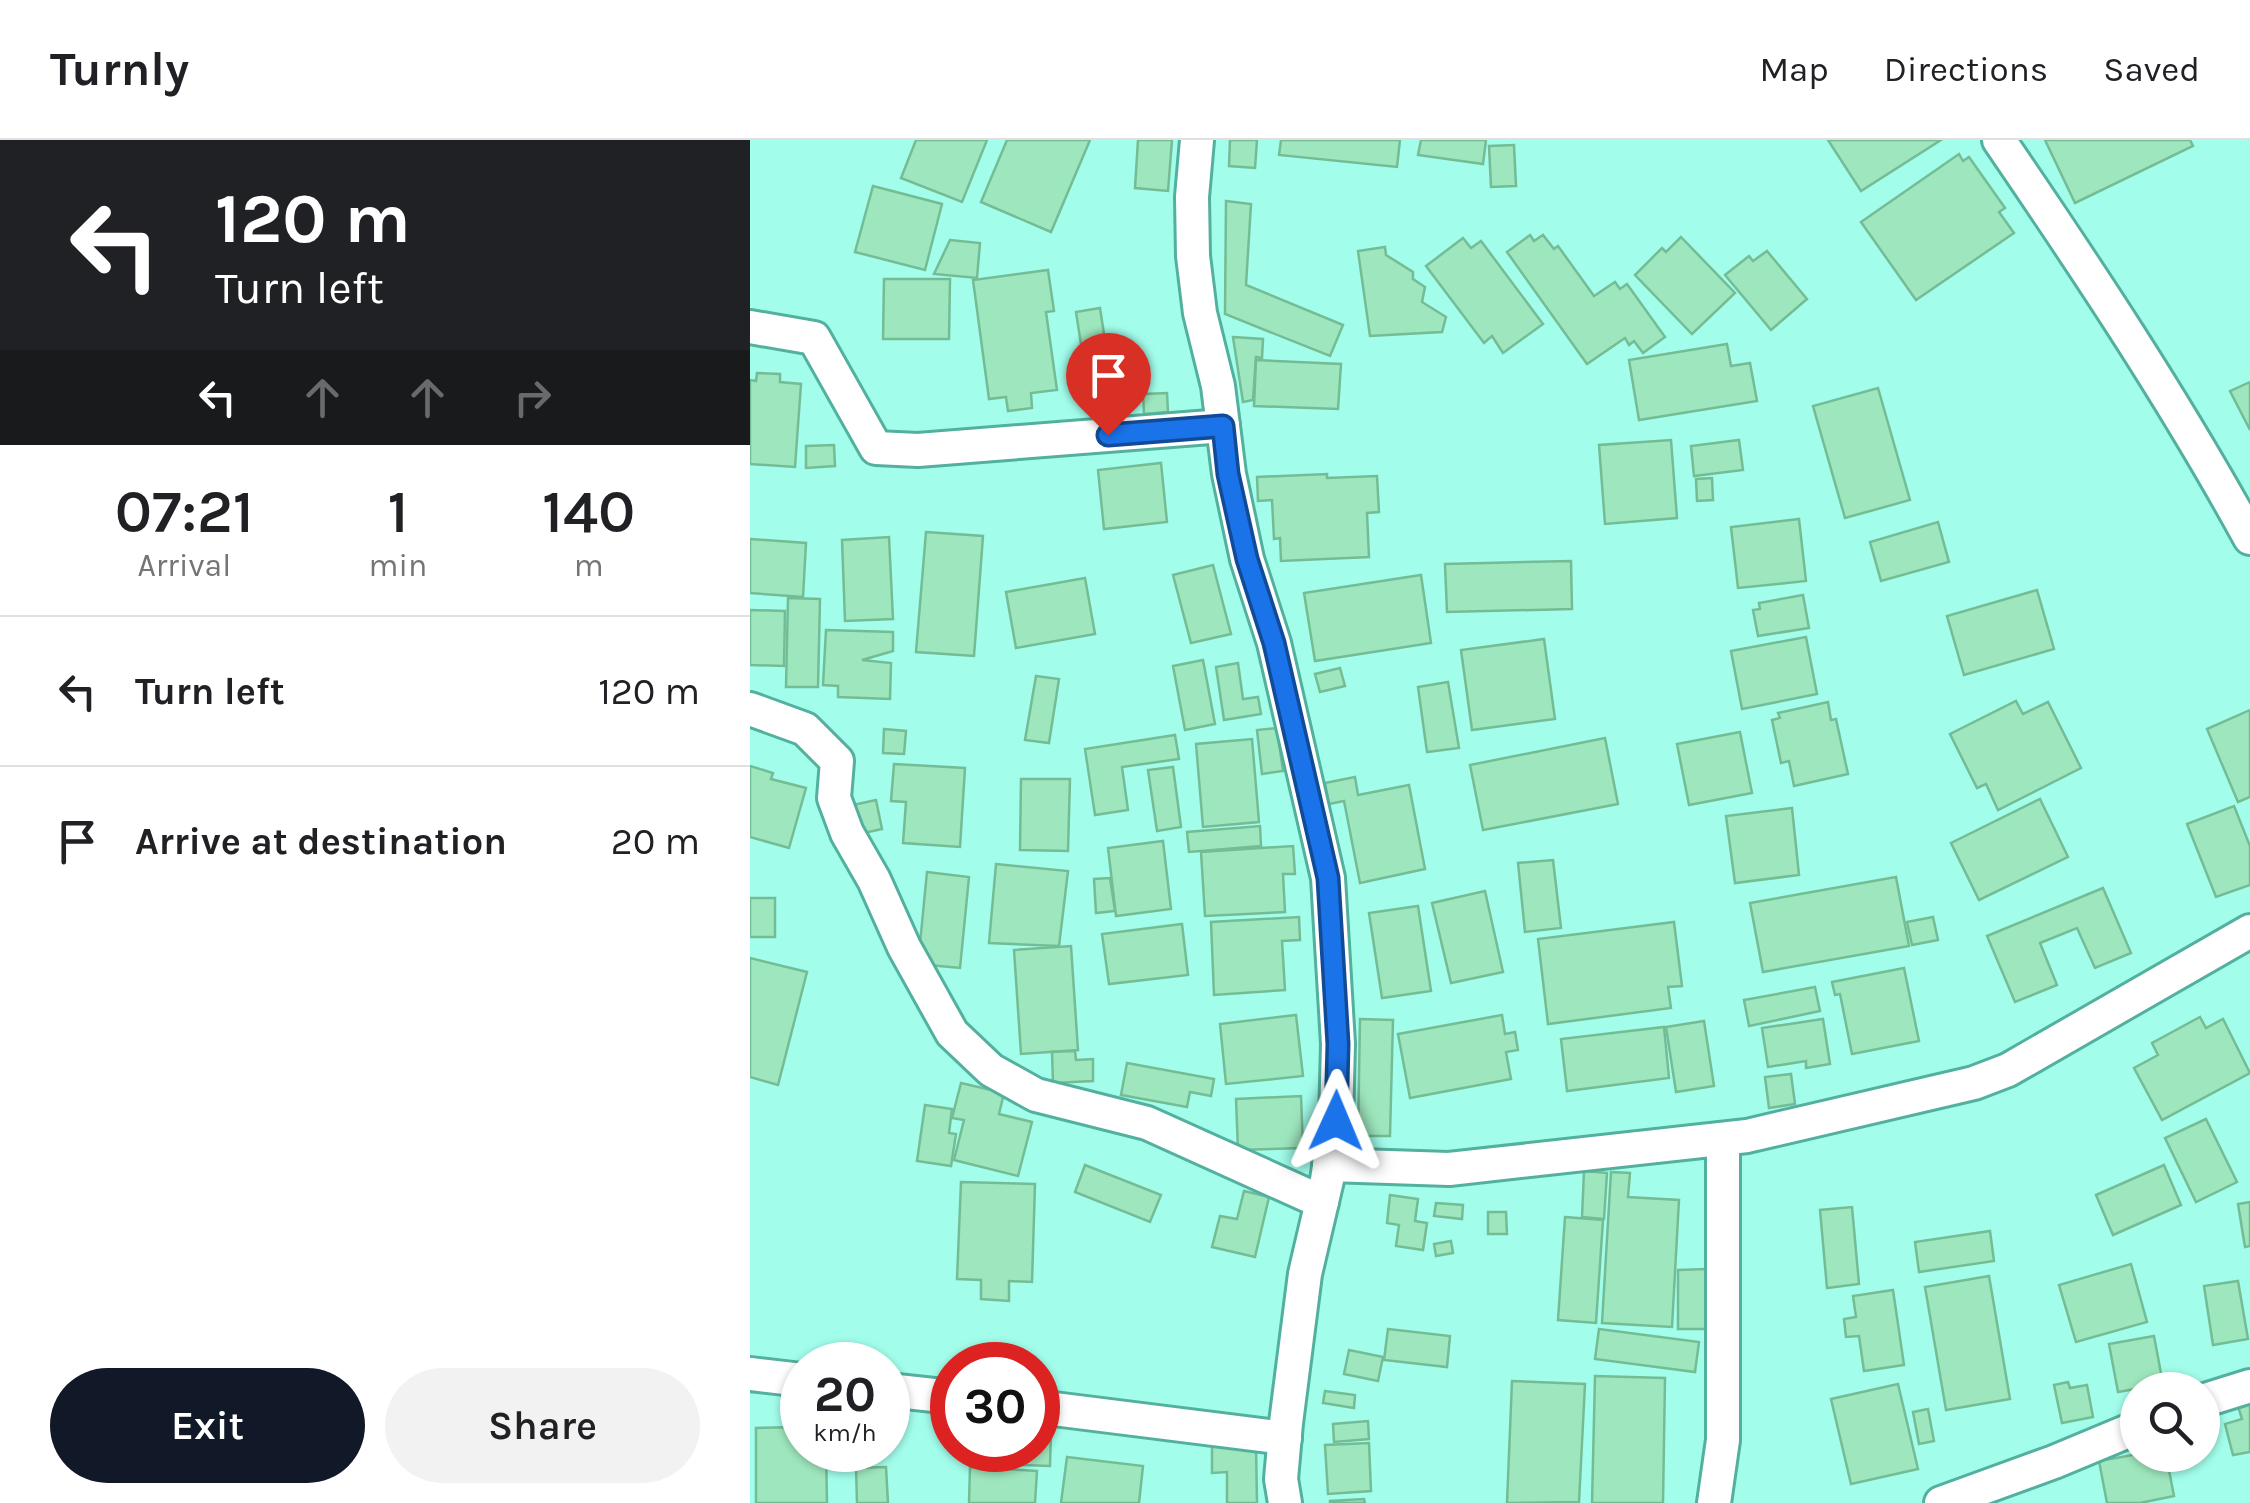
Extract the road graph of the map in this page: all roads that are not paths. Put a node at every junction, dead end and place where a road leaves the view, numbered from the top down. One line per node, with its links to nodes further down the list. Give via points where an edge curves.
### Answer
1 (1197, 140): 4 (street, via 1193,256)
2 (1999, 140): 5 (street)
3 (750, 327): 4 (street, via 814,338 876,448)
4 (1223, 426): 9 (street, via 1247,559 1274,643 1328,878 1338,1044)
5 (2250, 538)
6 (750, 709): 10 (street, via 805,729 837,761 834,798 840,815 904,947 952,1033 991,1070 1036,1095 1147,1124)
7 (2250, 931): 8 (street, via 2008,1070)
8 (1722, 1138): 9 (street, via 1449,1169); 19 (street, via 1723,1440)
9 (1329, 1166): 10 (street)
10 (1322, 1202): 17 (street, via 1305,1274)
11 (750, 1374): 12 (street)
12 (780, 1377)
13 (2250, 1386): 14 (street)
14 (2220, 1395)
15 (1060, 1410): 17 (street)
16 (2120, 1434): 20 (street)
17 (1285, 1438): 18 (street)
18 (1285, 1503)
19 (1714, 1503)
20 (1941, 1503)

